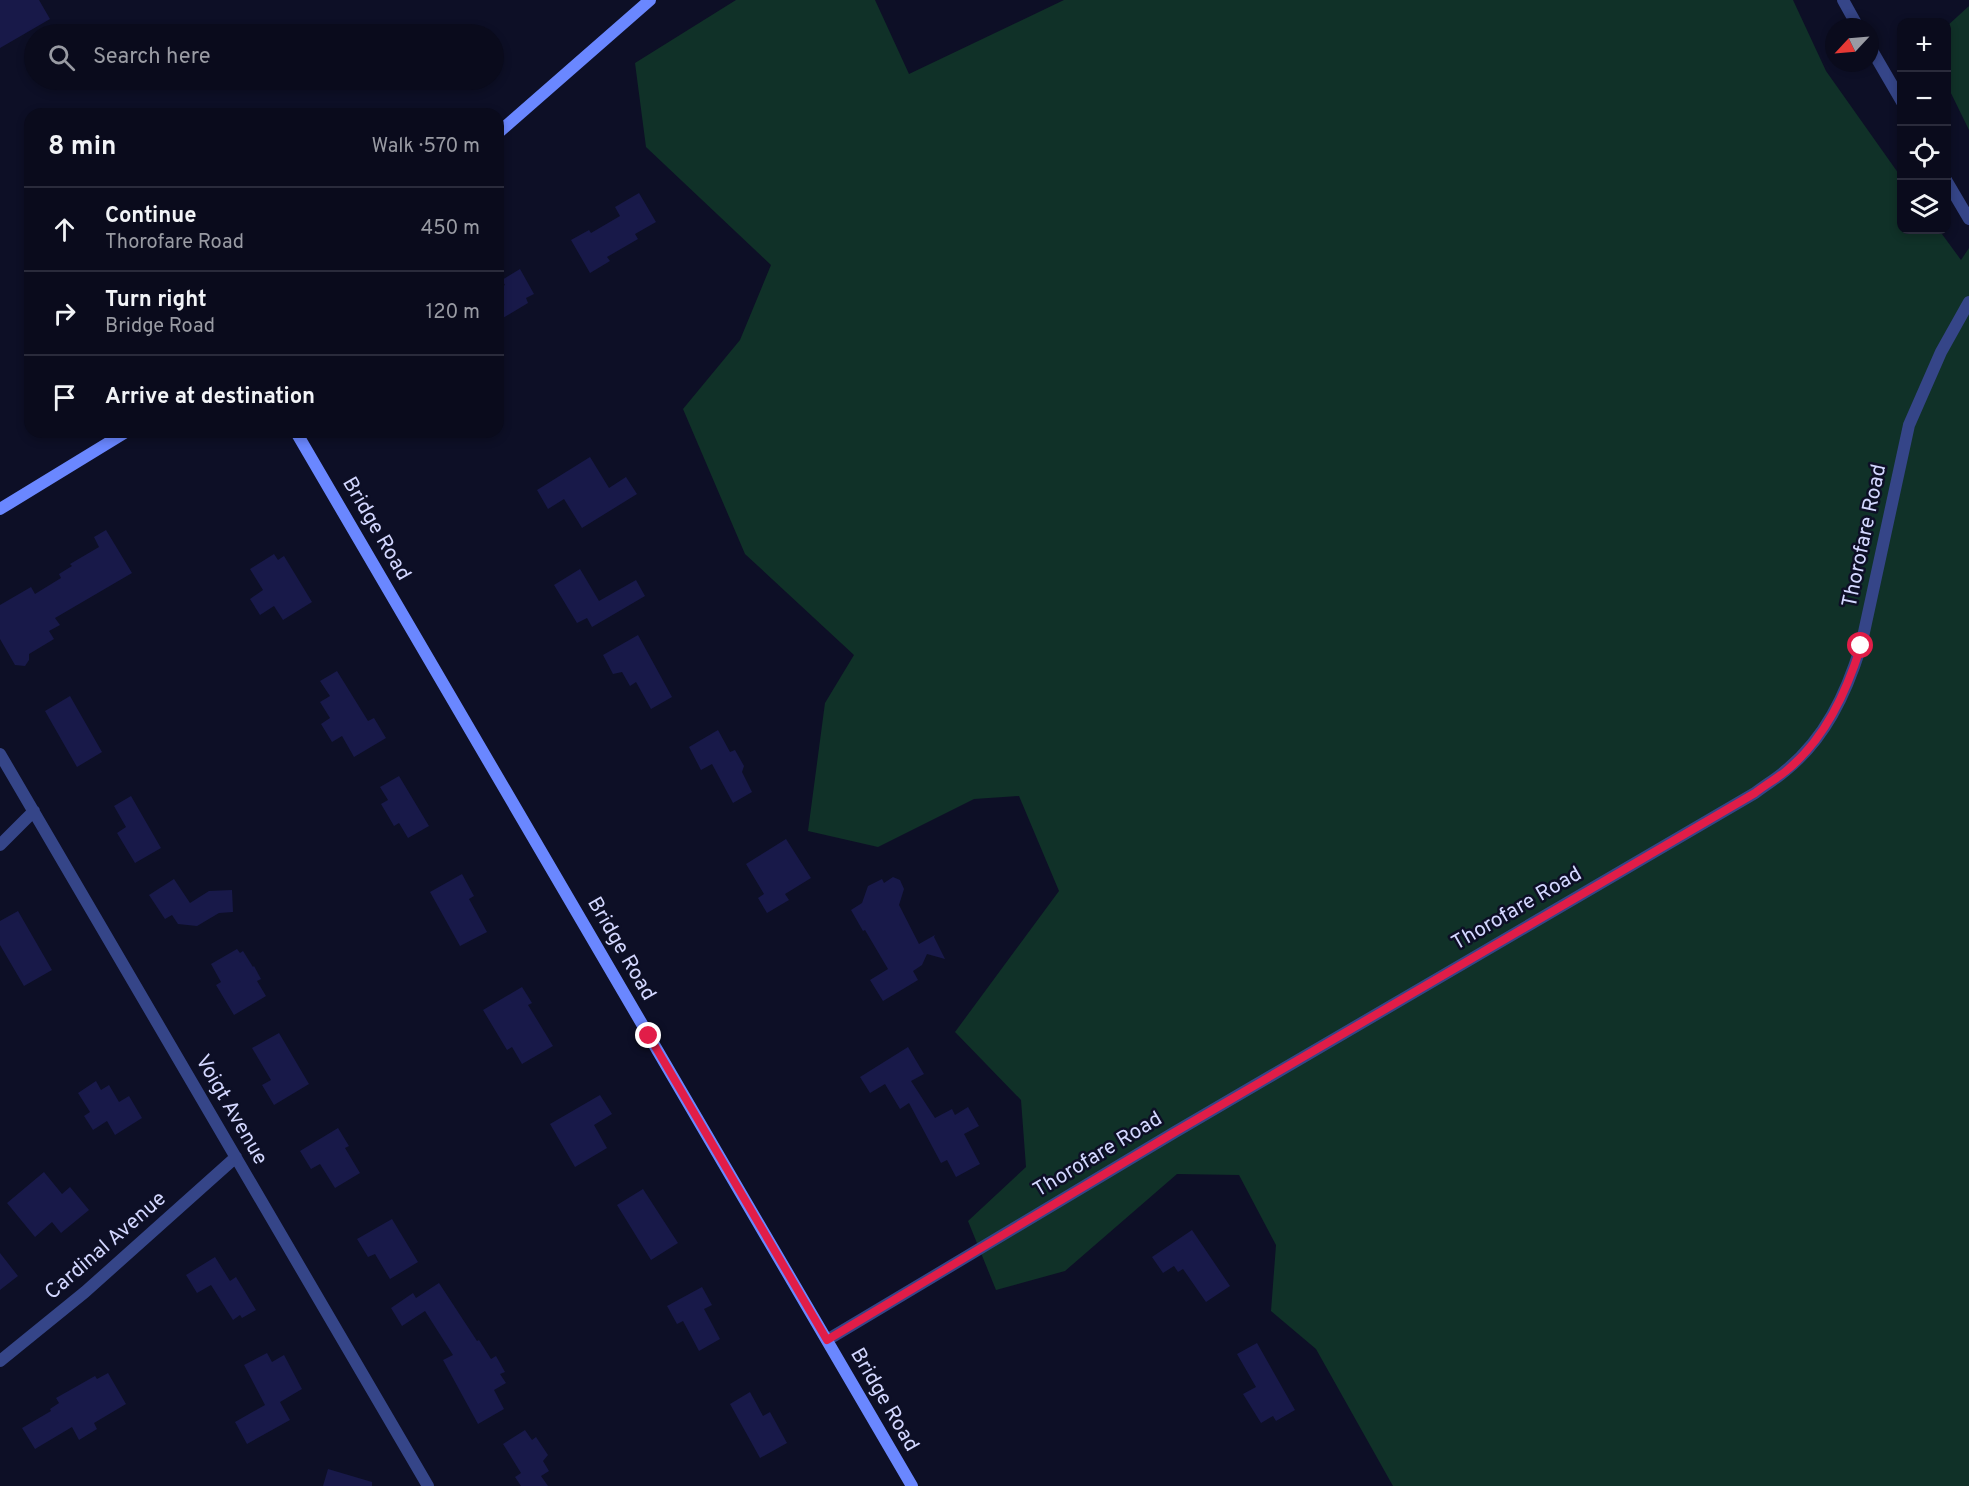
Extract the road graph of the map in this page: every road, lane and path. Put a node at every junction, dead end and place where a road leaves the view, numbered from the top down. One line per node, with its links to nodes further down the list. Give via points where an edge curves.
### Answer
1 (650, 0): 6 (main road)
2 (1843, 0): 3 (street)
3 (1853, 18)
4 (1879, 62): 5 (street)
5 (1897, 93)
6 (504, 128)
7 (1951, 187): 8 (street)
8 (1969, 219)
9 (1969, 302): 17 (street, Thorofare Road, via 1941,352 1909,425 1850,681 1822,731 1787,770 1755,793)
10 (116, 438): 12 (main road)
11 (300, 438): 17 (main road, Bridge Road)
12 (0, 509)
13 (0, 754): 14 (street, Voigt Avenue)
14 (34, 811): 15 (street); 16 (street, Voigt Avenue)
15 (0, 845)
16 (236, 1158): 18 (street, Cardinal Avenue, via 85,1292); 19 (street, Voigt Avenue)
17 (827, 1340): 20 (main road, Bridge Road)
18 (0, 1361)
19 (428, 1486)
20 (912, 1486)

